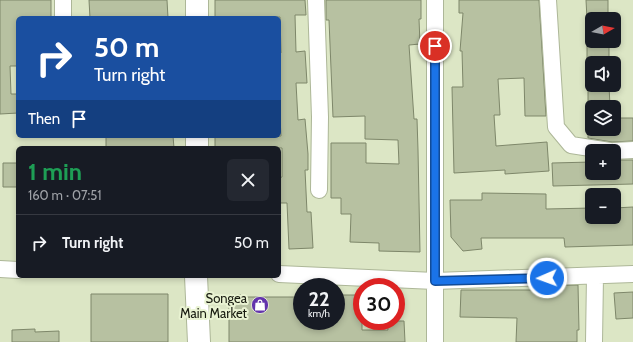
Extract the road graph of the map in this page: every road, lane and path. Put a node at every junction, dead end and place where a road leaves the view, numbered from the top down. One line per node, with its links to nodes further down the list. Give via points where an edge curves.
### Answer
1 (63, 0): 6 (street)
2 (197, 0): 7 (highway)
3 (316, 0): 11 (street, via 320,118)
4 (434, 0): 18 (street)
5 (548, 0): 8 (street, via 556,127 571,145)
6 (63, 16)
7 (197, 16)
8 (585, 147)
9 (633, 150): 10 (street)
10 (621, 151)
11 (319, 190)
12 (0, 268): 13 (street)
13 (16, 270)
14 (281, 274): 18 (street)
15 (633, 274): 16 (street)
16 (595, 276): 18 (street); 21 (street)
17 (196, 278): 19 (highway)
18 (435, 281): 20 (street)
19 (199, 342)
20 (435, 342)
21 (594, 342)

